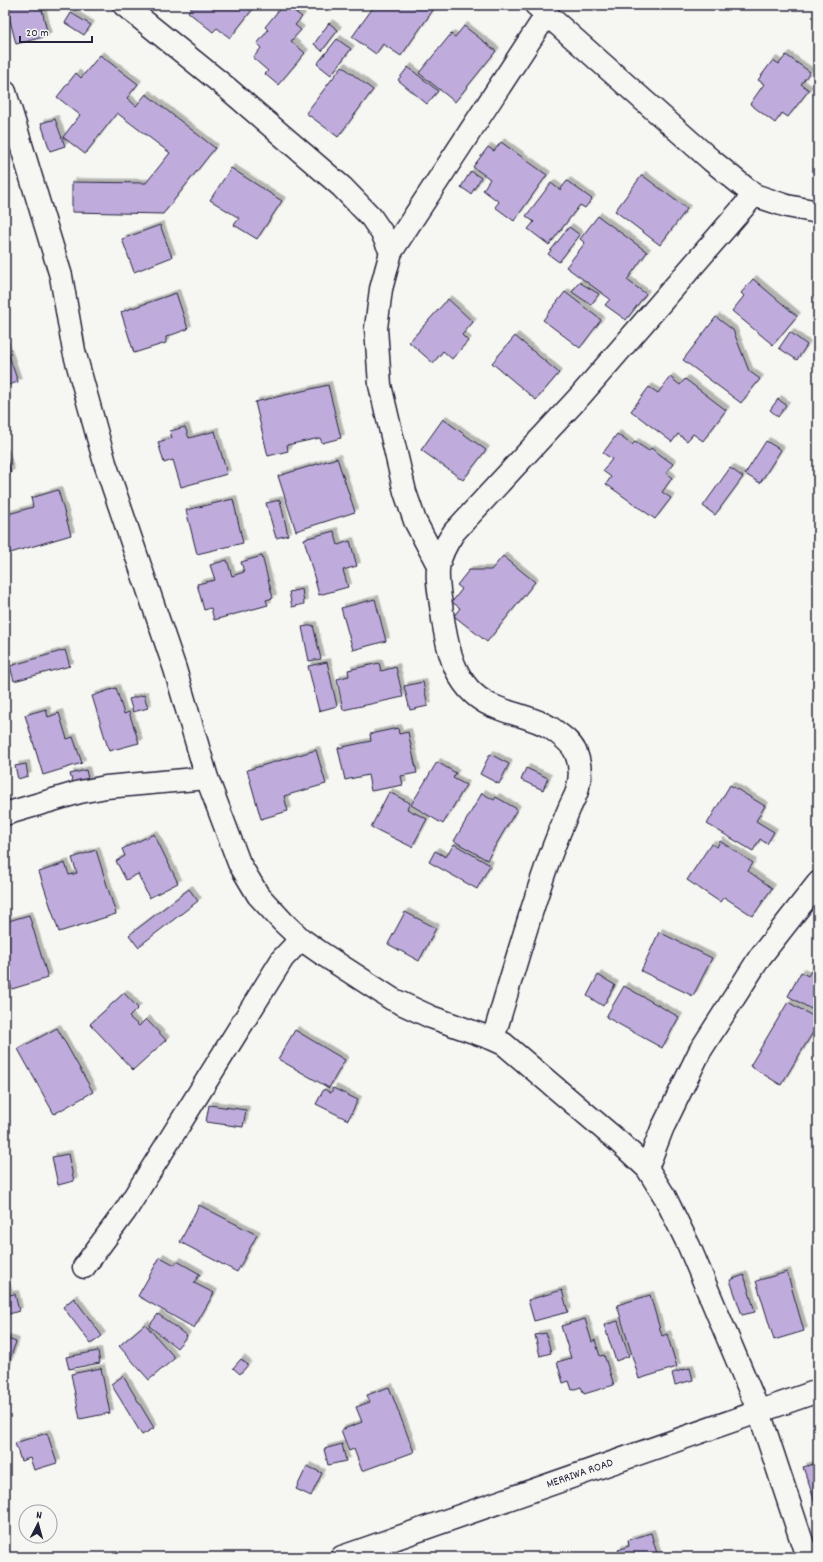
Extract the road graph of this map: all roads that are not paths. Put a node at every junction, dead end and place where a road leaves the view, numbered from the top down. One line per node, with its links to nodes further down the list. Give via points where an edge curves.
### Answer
1 (124, 5): 6 (street, via 227,88 342,187 371,217)
2 (541, 10): 4 (street); 6 (street)
3 (5, 92): 8 (street, via 61,276 74,351 105,463 175,669)
4 (754, 195): 5 (street, via 787,206); 7 (street, via 581,395 454,532 444,548)
5 (818, 212)
6 (391, 252): 7 (street, via 381,289 376,328 380,385 405,492 415,521)
7 (438, 565): 12 (street, via 446,639 452,664 465,684 479,699 496,708 546,725 564,737 575,751 580,768 578,788 552,849 535,899)
8 (207, 778): 9 (street, via 106,787); 11 (street, via 239,862 258,895)
9 (5, 814)
10 (818, 883): 13 (street, via 760,957 700,1051 662,1129)
11 (301, 939): 12 (street, via 392,999 437,1020); 14 (street, via 283,958 126,1210)
12 (493, 1039): 13 (street, via 513,1051)
13 (647, 1168): 16 (street, via 665,1197 689,1246)
14 (84, 1267)
15 (818, 1391): 16 (street, MERRIWA ROAD)
16 (759, 1412): 17 (street, MERRIWA ROAD); 18 (street)
17 (342, 1557)
18 (806, 1557)

